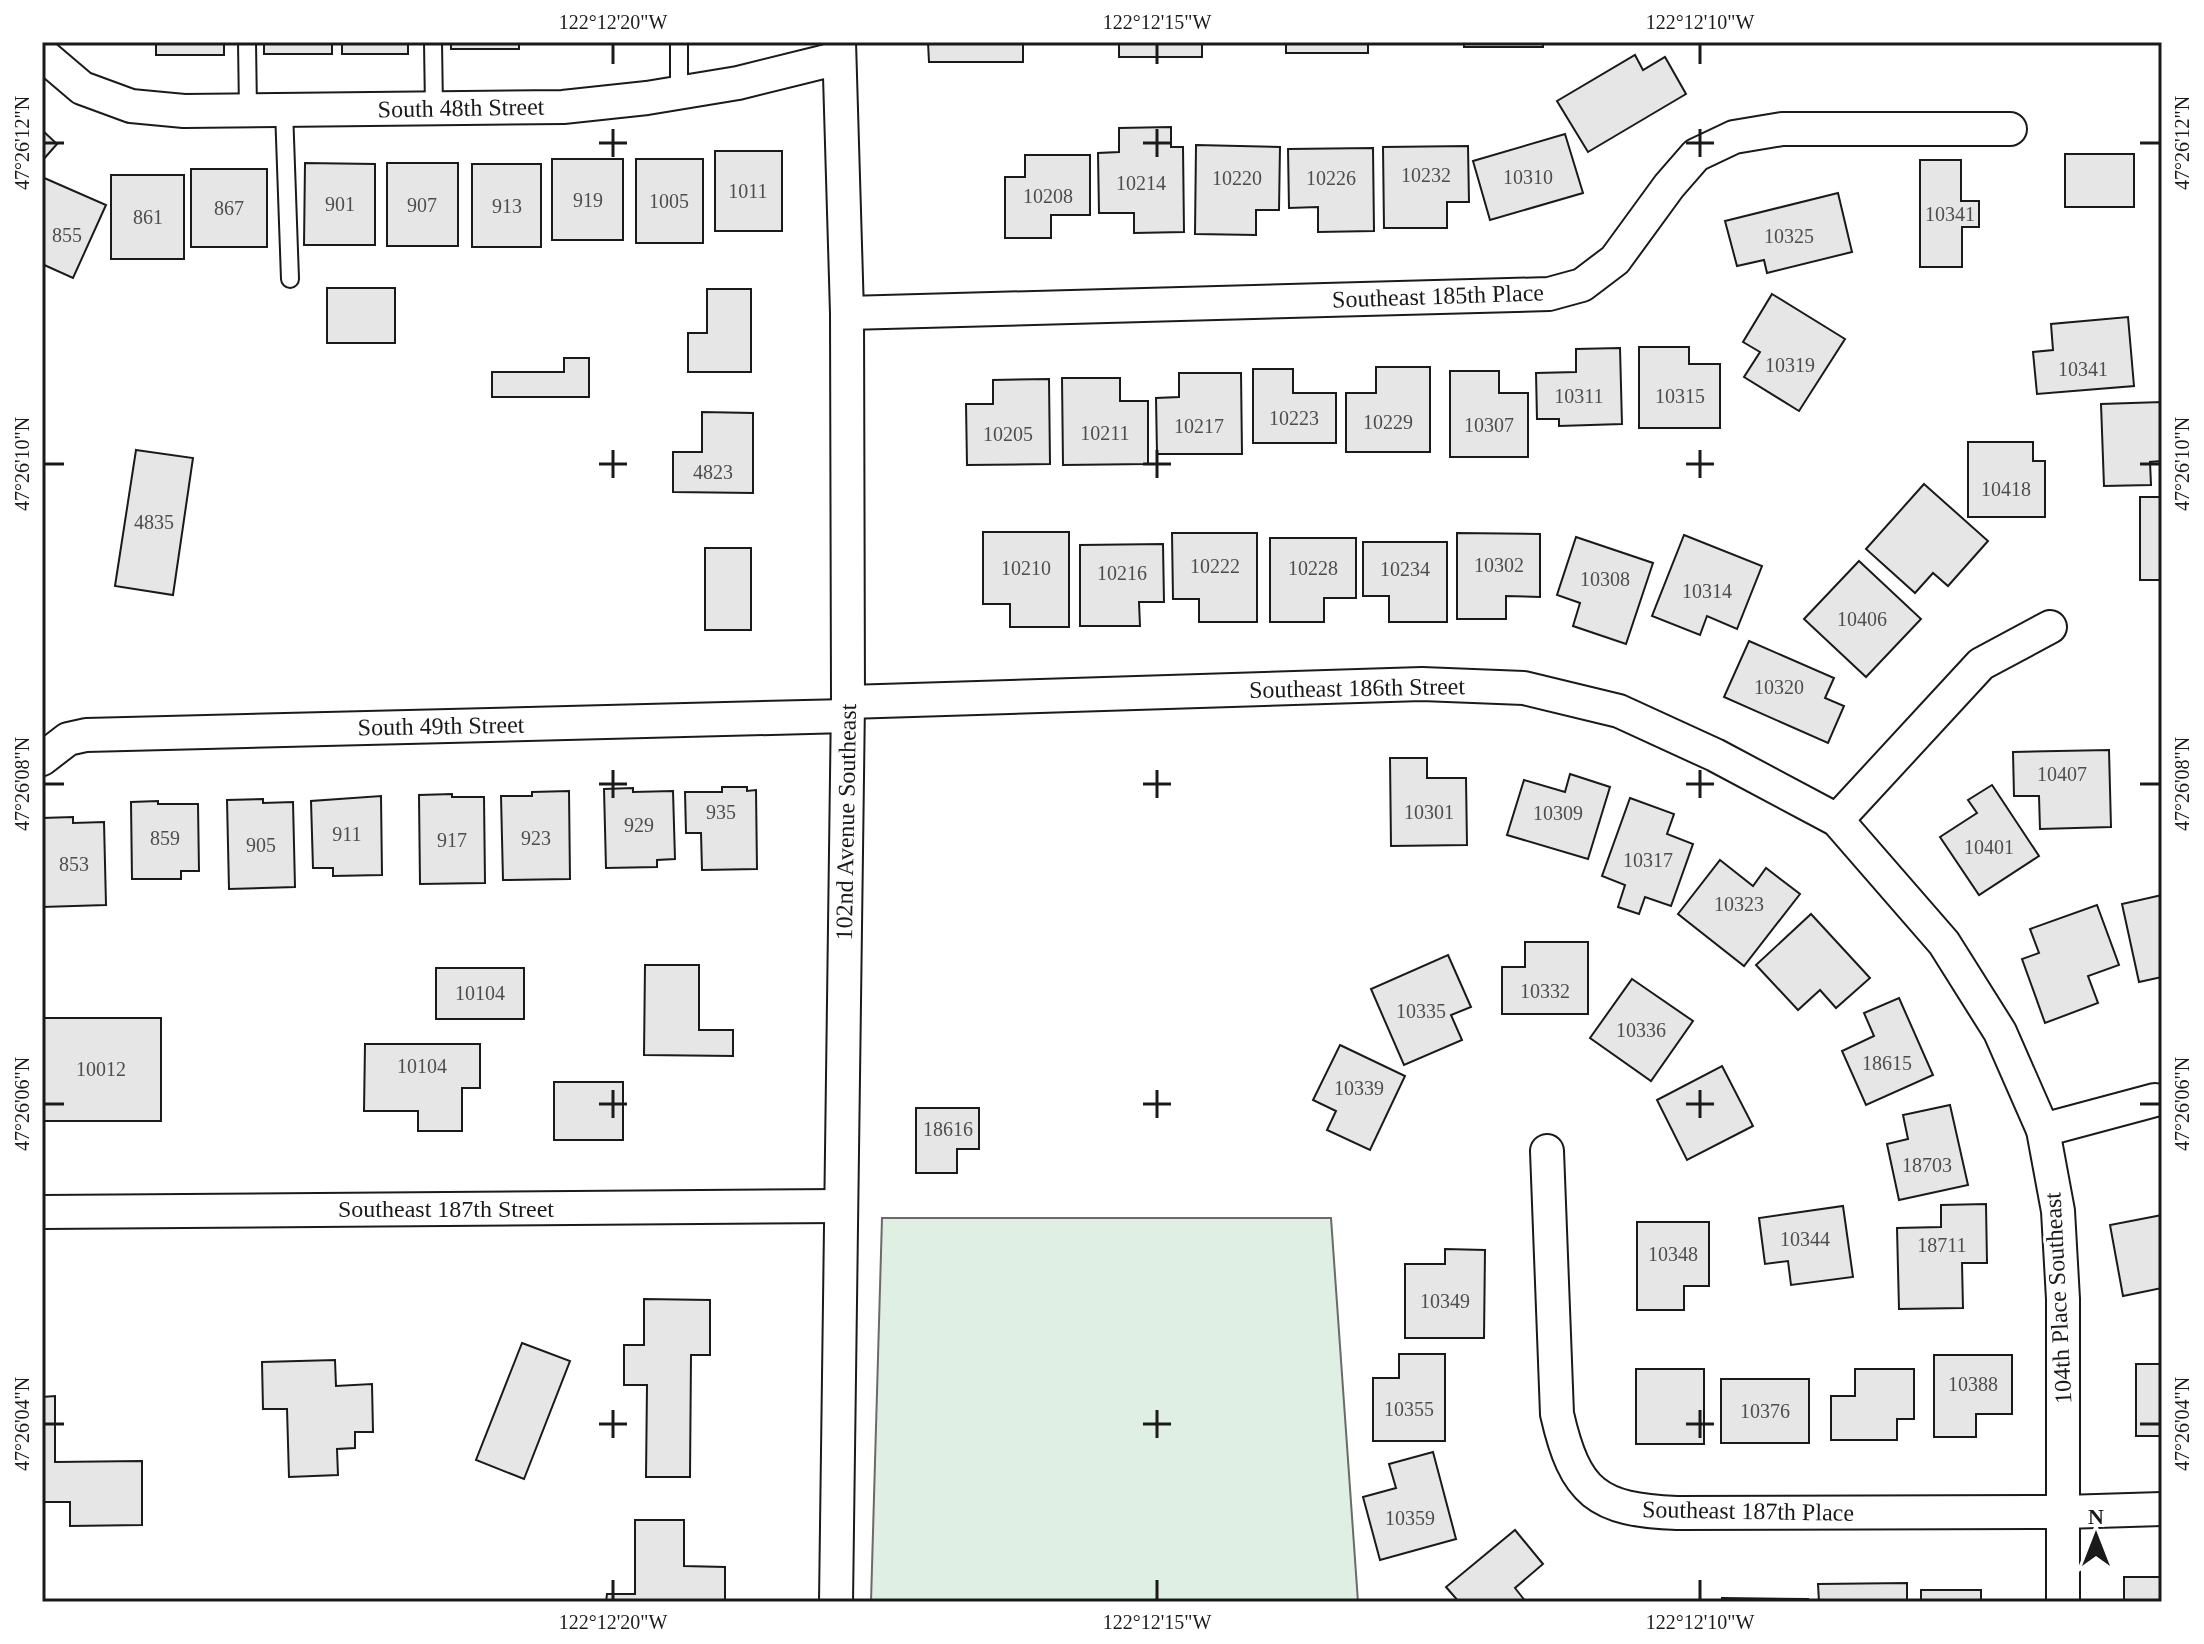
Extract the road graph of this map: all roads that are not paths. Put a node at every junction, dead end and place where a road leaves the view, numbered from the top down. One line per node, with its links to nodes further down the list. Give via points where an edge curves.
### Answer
1 (247, 42): 8 (lane)
2 (433, 42): 7 (lane)
3 (679, 42): 6 (lane)
4 (839, 50): 6 (street, South 48th Street, via 738,83); 12 (street, 102nd Avenue Southeast)
5 (42, 54): 8 (street, South 48th Street, via 82,88 131,106)
6 (679, 92): 7 (street, South 48th Street, via 563,107)
7 (434, 108): 9 (street, South 48th Street)
8 (248, 110): 9 (street, South 48th Street)
9 (284, 110): 11 (lane)
10 (2010, 129): 12 (street, Southeast 185th Place, via 1782,129 1734,137 1696,155 1615,260 1582,285 1549,294)
11 (290, 279)
12 (847, 313): 14 (street, 102nd Avenue Southeast)
13 (2050, 627): 16 (street, via 1981,664)
14 (847, 709): 15 (street, South 49th Street, via 86,735 68,739); 16 (street, Southeast 186th Street, via 1422,684 1524,688 1619,711); 20 (street, 102nd Avenue Southeast)
15 (42, 759)
16 (1837, 820): 18 (street, 104th Place Southeast, via 1944,943 2000,1032)
17 (2155, 1100): 18 (street)
18 (2043, 1130): 23 (street, 104th Place Southeast, via 2058,1211 2063,1299)
19 (1547, 1151): 23 (street, Southeast 187th Place, via 1557,1414 1565,1451 1600,1499 1638,1512)
20 (841, 1206): 21 (street, Southeast 187th Street); 24 (street, 102nd Avenue Southeast)
21 (46, 1212)
22 (2162, 1509): 23 (street, Southeast 187th Place)
23 (2064, 1512): 25 (street, 104th Place Southeast)
24 (836, 1602)
25 (2063, 1602)

